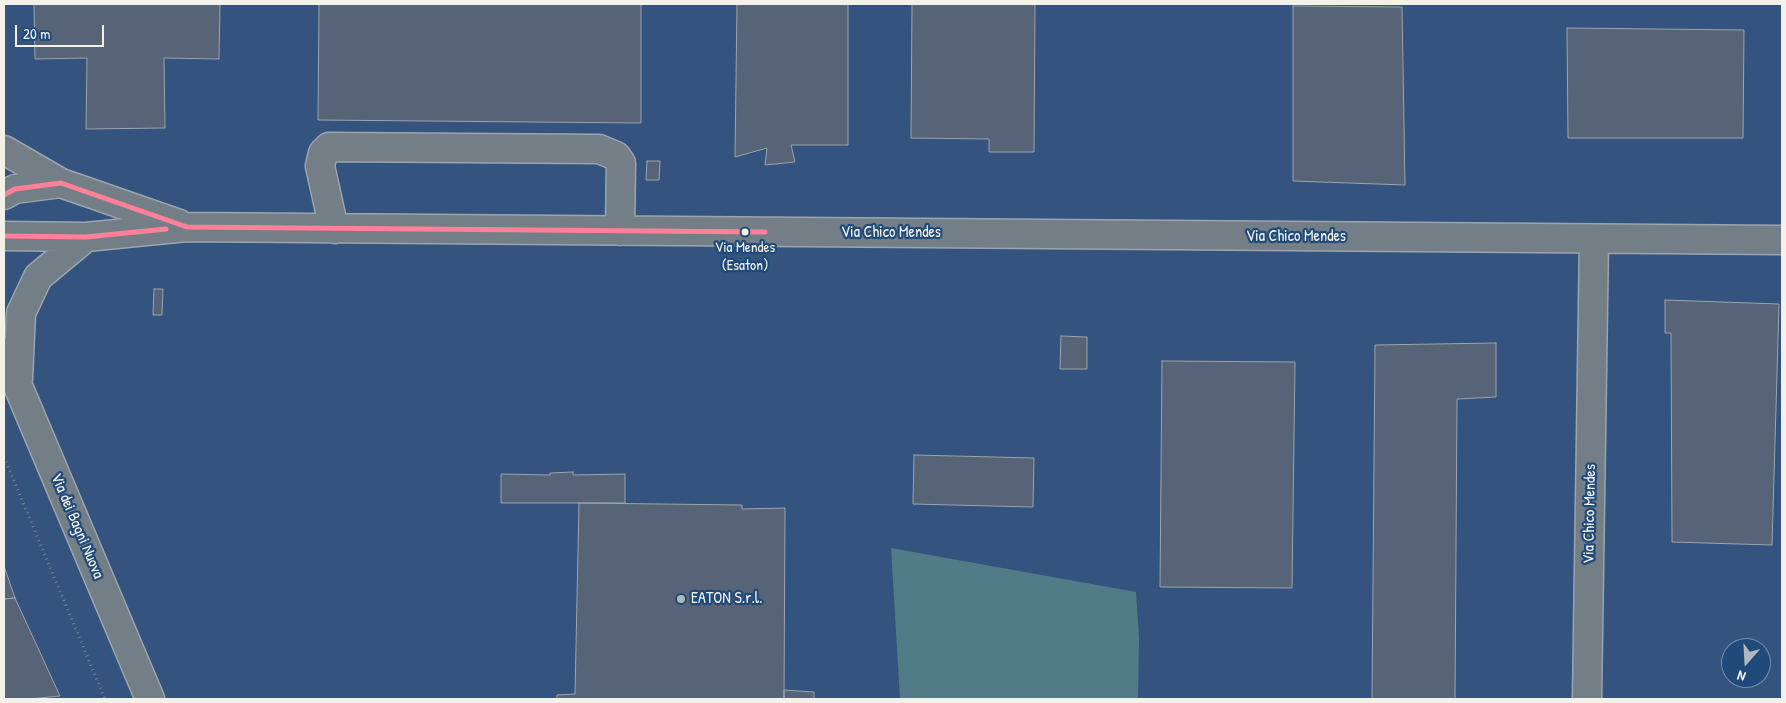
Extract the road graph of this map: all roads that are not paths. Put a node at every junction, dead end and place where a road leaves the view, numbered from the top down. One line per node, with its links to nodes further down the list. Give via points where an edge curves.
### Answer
1 (4, 150): 2 (street, Via Chico Mendes)
2 (61, 183): 3 (street, Via Chico Mendes, via 15,189); 4 (street, Via Chico Mendes)
3 (4, 195)
4 (187, 227): 5 (street, Via Chico Mendes); 8 (street, Via Chico Mendes)
5 (334, 229): 6 (street, Via Chico Mendes); 6 (street, via 320,166 323,153 329,147 599,149 616,156 620,163)
6 (620, 231): 9 (street, Via Chico Mendes)
7 (4, 236): 8 (street, Via Chico Mendes)
8 (86, 237): 12 (street, via 38,277 21,314)
9 (1594, 239): 10 (street, Via Chico Mendes); 14 (street, Via Chico Mendes)
10 (1782, 240)
11 (4, 353): 12 (street, Via dei Bagni Nuova)
12 (11, 380): 13 (street, Via dei Bagni Nuova)
13 (150, 699)
14 (1586, 699)

